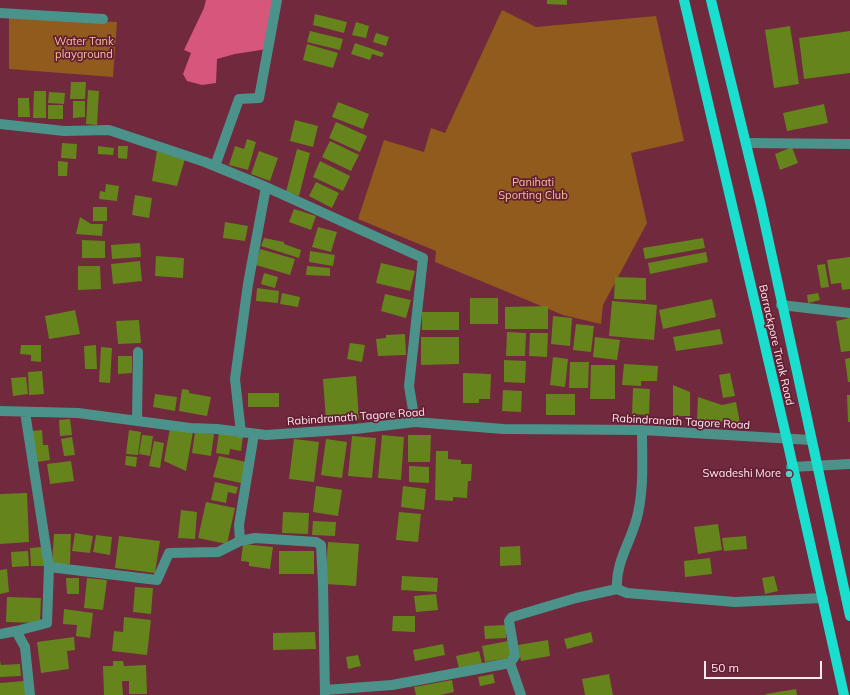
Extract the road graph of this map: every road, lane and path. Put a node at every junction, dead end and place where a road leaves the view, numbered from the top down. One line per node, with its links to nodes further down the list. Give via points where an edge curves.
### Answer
1 (277, 0): 9 (street, via 259,98 239,99)
2 (684, 0): 21 (main road, Barrackpore Trunk Road)
3 (711, 0): 7 (main road, Barrackpore Trunk Road)
4 (0, 13): 5 (street)
5 (103, 19)
6 (0, 124): 9 (street, via 64,131 109,130)
7 (746, 143): 8 (street); 11 (main road, Barrackpore Trunk Road)
8 (850, 144)
9 (215, 166): 10 (street)
10 (266, 187): 17 (street, via 423,258 409,386); 19 (street, via 248,284 235,379)
11 (781, 305): 12 (street); 22 (main road, Barrackpore Trunk Road)
12 (850, 313)
13 (138, 352): 16 (street)
14 (0, 411): 15 (street, Rabindranath Tagore Road)
15 (25, 412): 16 (street, Rabindranath Tagore Road, via 78,413); 27 (street)
16 (137, 421): 19 (street, Rabindranath Tagore Road)
17 (415, 422): 18 (street, Rabindranath Tagore Road, via 503,429); 20 (street, Rabindranath Tagore Road, via 355,429)
18 (642, 430): 21 (street, Rabindranath Tagore Road); 28 (street, via 642,488 638,514 621,560)
19 (241, 433): 20 (street, Rabindranath Tagore Road)
20 (254, 434): 26 (street, via 239,525)
21 (787, 440): 22 (street, Rabindranath Tagore Road); 25 (main road, Barrackpore Trunk Road)
22 (811, 440): 24 (main road, Barrackpore Trunk Road)
23 (850, 464): 24 (street)
24 (816, 465): 25 (street); 30 (main road, Barrackpore Trunk Road)
25 (791, 467): 29 (main road, Barrackpore Trunk Road)
26 (240, 541): 27 (street, via 218,552 169,553 157,580); 34 (street, via 255,538 316,542 321,545)
27 (49, 567): 31 (street, via 47,623)
28 (617, 589): 29 (street, via 627,593 714,602); 33 (street, via 512,617 509,621 515,656)
29 (823, 598): 37 (main road, Barrackpore Trunk Road)
30 (850, 616)
31 (16, 631): 32 (street); 35 (street, via 25,647)
32 (0, 634)
33 (510, 662): 34 (street, via 392,684); 36 (street)
34 (325, 692)
35 (30, 695)
36 (521, 695)
37 (844, 695)

